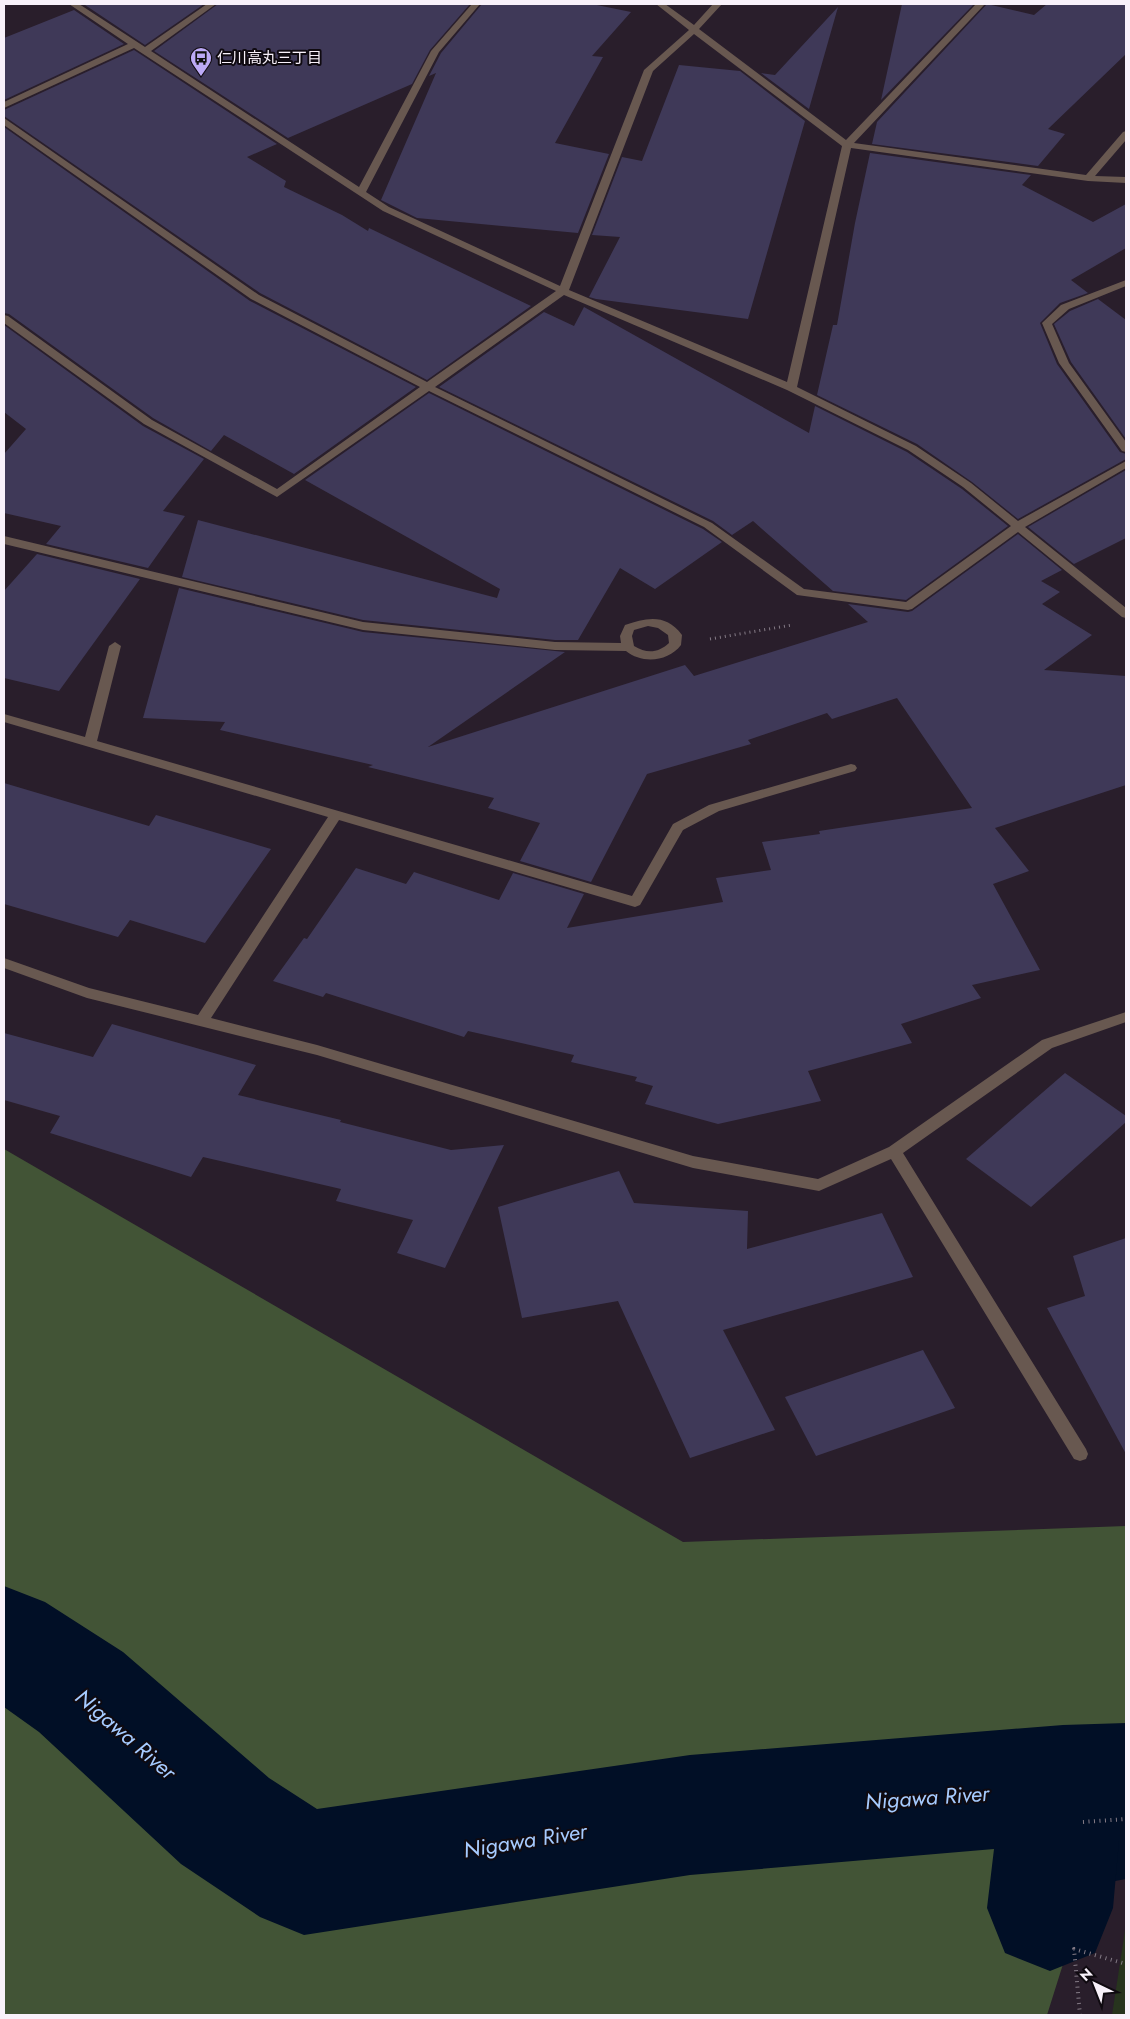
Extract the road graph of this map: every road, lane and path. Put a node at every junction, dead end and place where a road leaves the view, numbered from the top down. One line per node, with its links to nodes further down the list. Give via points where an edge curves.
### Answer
1 (73, 4): 8 (street)
2 (212, 4): 9 (street)
3 (476, 4): 16 (street, via 436,52)
4 (660, 4): 7 (street)
5 (718, 4): 7 (street)
6 (981, 4): 13 (street)
7 (694, 30): 13 (street); 18 (street, via 649,70)
8 (136, 44): 9 (street); 10 (street)
9 (146, 50): 16 (street)
10 (4, 105)
11 (4, 120): 20 (street, via 255,297)
12 (1126, 134): 14 (street)
13 (848, 145): 14 (street); 21 (street)
14 (1088, 178): 15 (street)
15 (1126, 180)
16 (361, 192): 18 (street, via 386,209)
17 (1126, 283): 22 (street, via 1065,306 1047,323 1064,363)
18 (563, 291): 20 (street); 21 (street)
19 (4, 318): 20 (street, via 148,422 277,494)
20 (428, 387): 26 (street, via 708,525)
21 (791, 388): 24 (street, via 912,448 967,485)
22 (1126, 449)
23 (1126, 464): 24 (street)
24 (1018, 526): 26 (street, via 908,606); 27 (street)
25 (4, 540): 30 (street, via 363,626 555,646)
26 (801, 592): 28 (path, via 795,624)
27 (1126, 614)
28 (675, 645): 30 (street, via 666,653 651,656 636,653); 30 (street, via 676,635 668,627 646,622 629,628 625,636)
29 (115, 646): 32 (street)
30 (628, 647)
31 (4, 718): 32 (street)
32 (90, 743): 34 (street)
33 (851, 768): 34 (street, via 714,808 678,827 635,902)
34 (337, 814): 37 (street)
35 (4, 963): 37 (street, via 88,993)
36 (1126, 1017): 38 (street, via 1047,1044)
37 (202, 1021): 38 (street, via 317,1050 693,1162 819,1185)
38 (894, 1151): 39 (street)
39 (1080, 1454)
40 (1126, 1819): 41 (path)
41 (1083, 1822)
42 (1126, 1964): 43 (path, via 1074,1949)
43 (1080, 2015)

